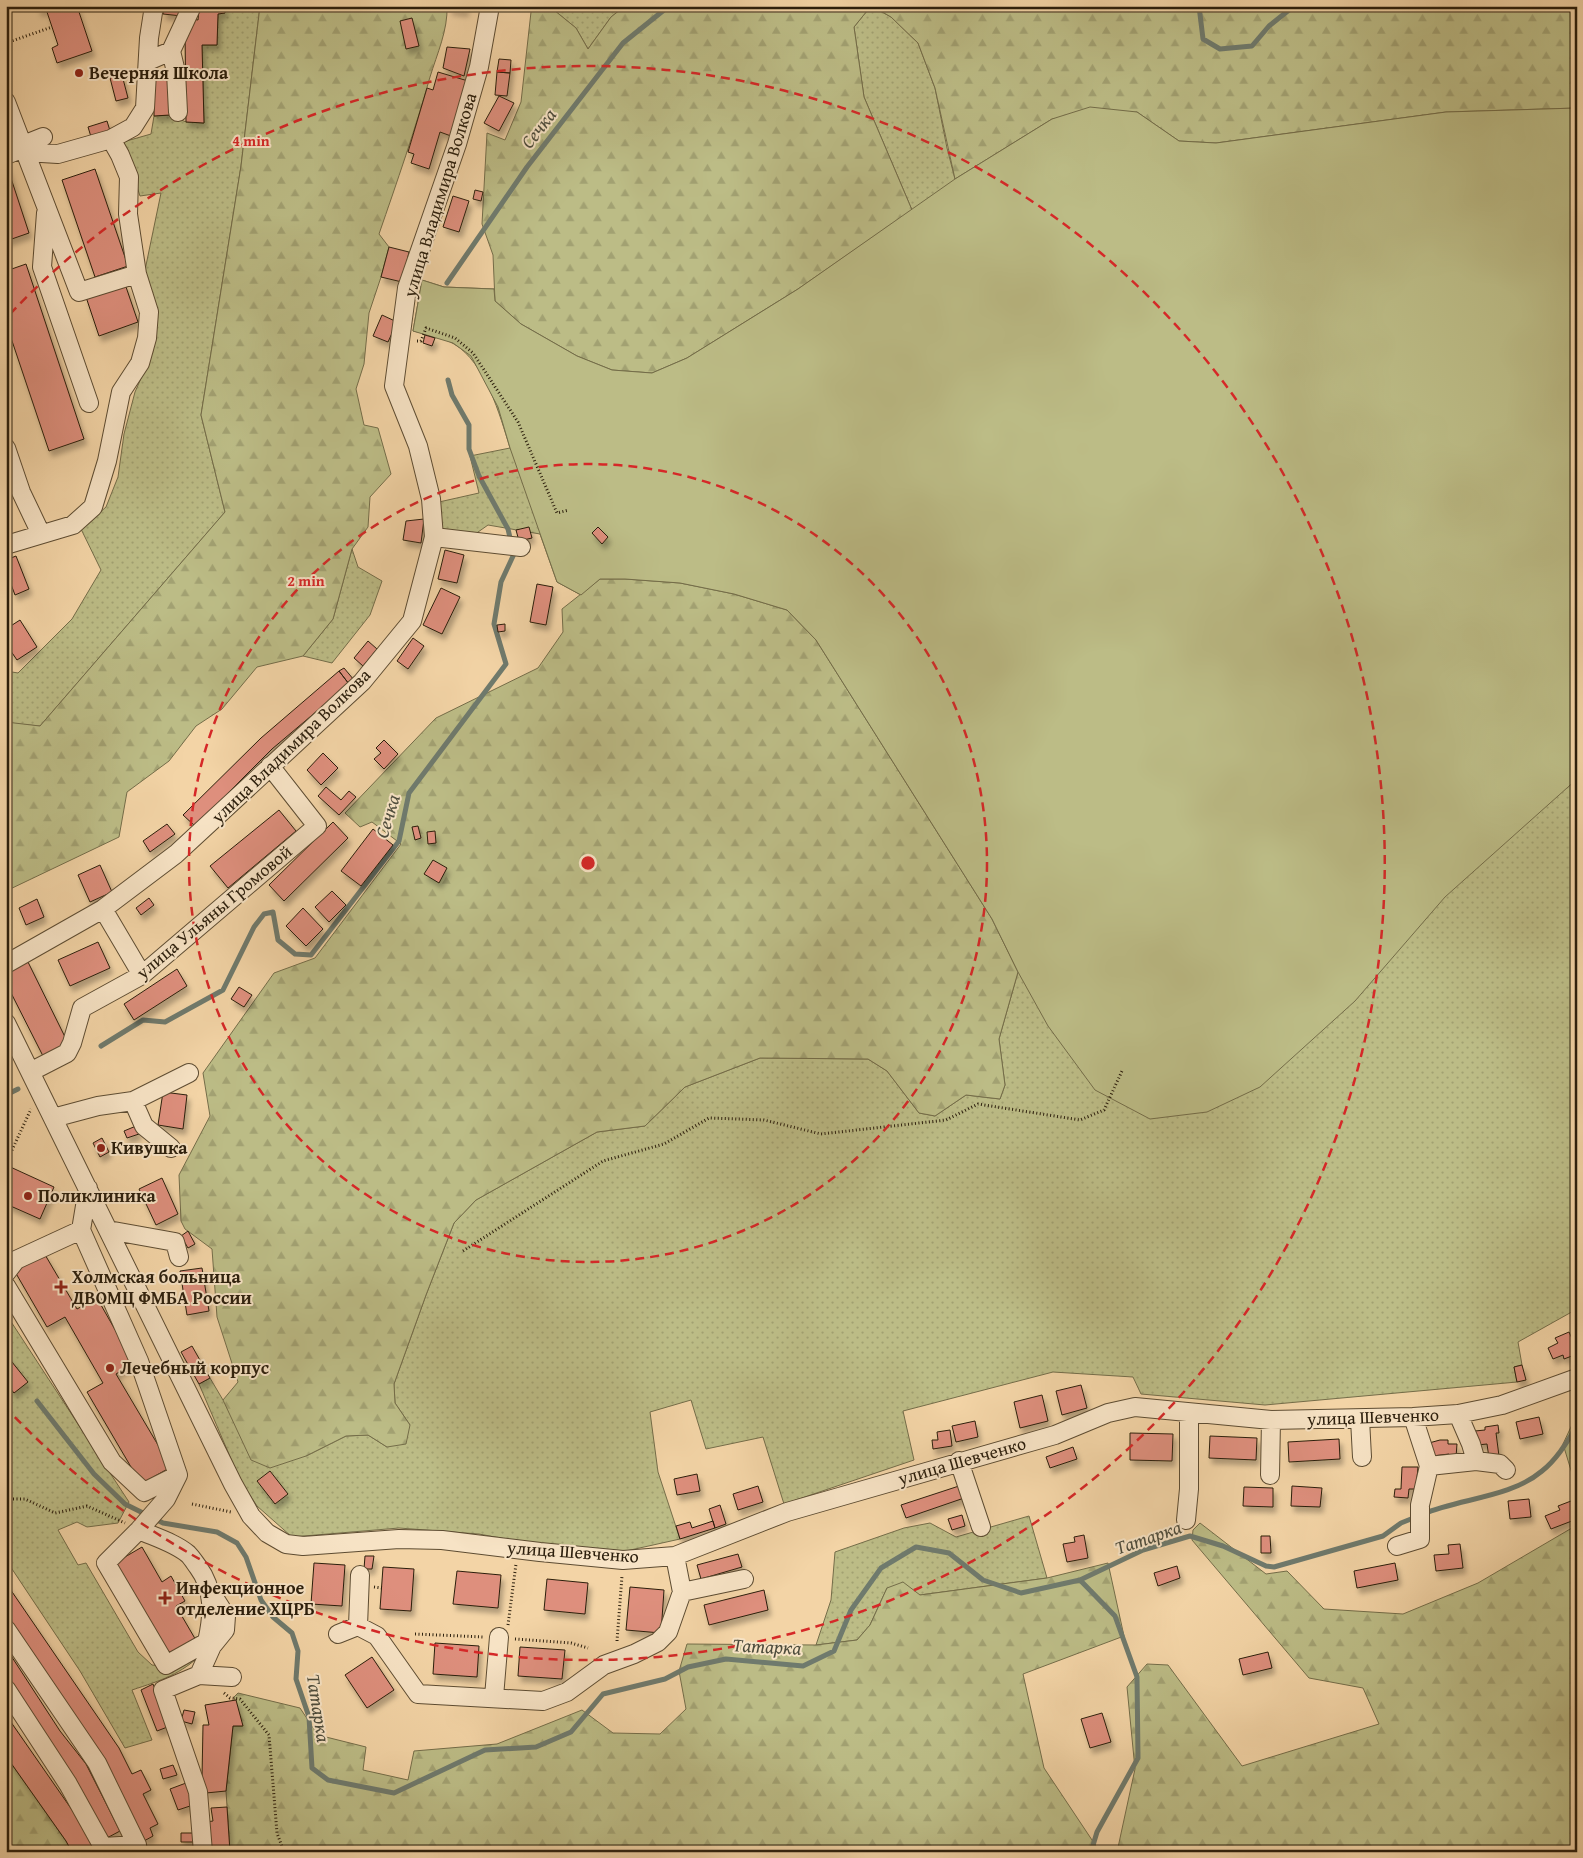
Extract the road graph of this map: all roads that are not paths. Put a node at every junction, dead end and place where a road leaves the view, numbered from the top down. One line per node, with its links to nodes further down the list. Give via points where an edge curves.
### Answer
1 (154, 6): 5 (street)
2 (192, 6): 4 (street)
3 (490, 6): 17 (street, улица Владимира Волкова, via 479,67 457,144 407,288 394,386 418,446 431,498)
4 (171, 51): 5 (street); 7 (street, via 176,72)
5 (148, 61): 9 (street, via 145,108 133,126)
6 (6, 102): 10 (street)
7 (178, 112)
8 (43, 137): 10 (street)
9 (111, 139): 10 (street, via 58,154); 13 (street, via 129,177 128,214)
10 (24, 148): 11 (street); 12 (street)
11 (6, 156)
12 (47, 208): 13 (street, via 79,292); 14 (street, via 42,267)
13 (137, 274): 16 (street, via 149,312 147,338 140,363 121,392 107,461 93,507 73,525)
14 (89, 404)
15 (6, 448): 16 (street, via 21,492)
16 (41, 534): 18 (street)
17 (434, 537): 19 (street); 20 (street, улица Владимира Волкова, via 412,621 362,682)
18 (6, 545)
19 (512, 546)
20 (270, 766): 21 (street, улица Владимира Волкова, via 176,854); 23 (street, улица Ульяны Громовой, via 317,826)
21 (103, 909): 22 (street, улица Владимира Волкова); 23 (street)
22 (6, 964)
23 (142, 975): 25 (street, улица Ульяны Громовой, via 82,1008 67,1053)
24 (6, 1022): 25 (street, улица Шевченко)
25 (30, 1072): 28 (street, улица Шевченко)
26 (189, 1072): 27 (street)
27 (133, 1101): 28 (street); 29 (street, via 144,1126)
28 (53, 1118): 30 (street, улица Шевченко)
29 (171, 1148)
30 (88, 1188): 31 (street); 32 (street, улица Шевченко)
31 (81, 1230): 34 (street); 47 (street, via 139,1360)
32 (108, 1230): 33 (street, via 175,1242); 53 (street, улица Шевченко, via 251,1516 267,1533 286,1544 442,1540 623,1560)
33 (179, 1257)
34 (9, 1260)
35 (6, 1286): 47 (street, via 112,1462 144,1492)
36 (1577, 1378): 38 (street, улица Шевченко, via 1502,1405)
37 (1188, 1413): 41 (street, улица Шевченко); 43 (street, улица Шевченко, via 1135,1407 1108,1413 1055,1435); 49 (street)
38 (1458, 1414): 39 (street, улица Шевченко); 44 (street)
39 (1413, 1417): 40 (street, улица Шевченко); 45 (street)
40 (1360, 1419): 41 (street, улица Шевченко); 42 (street)
41 (1272, 1420): 48 (street)
42 (1362, 1457)
43 (959, 1461): 50 (street); 53 (street, улица Шевченко, via 787,1512)
44 (1476, 1461): 45 (street); 46 (street, via 1500,1464)
45 (1429, 1466): 52 (street, via 1420,1506 1420,1539)
46 (1506, 1470)
47 (178, 1475): 51 (street, via 166,1499)
48 (1270, 1476)
49 (1186, 1520)
50 (981, 1526)
51 (139, 1530): 57 (street, via 188,1555 202,1573); 57 (street, via 106,1563 166,1665 207,1642 212,1620)
52 (1397, 1546)
53 (675, 1556): 56 (street)
54 (360, 1575): 58 (street)
55 (744, 1579): 56 (street)
56 (682, 1592): 65 (street, via 668,1632 658,1642 604,1665 567,1692 543,1702)
57 (211, 1593): 62 (street, via 226,1616 225,1630 212,1646)
58 (358, 1626): 61 (street); 65 (street, via 377,1636 418,1694)
59 (6, 1629): 66 (street, via 97,1764)
60 (503, 1633): 65 (street)
61 (338, 1634)
62 (199, 1675): 63 (street); 67 (street, via 163,1690 198,1792)
63 (232, 1677)
64 (6, 1689): 66 (street, via 68,1784 103,1847)
65 (494, 1697)
66 (138, 1848)
67 (203, 1852)

